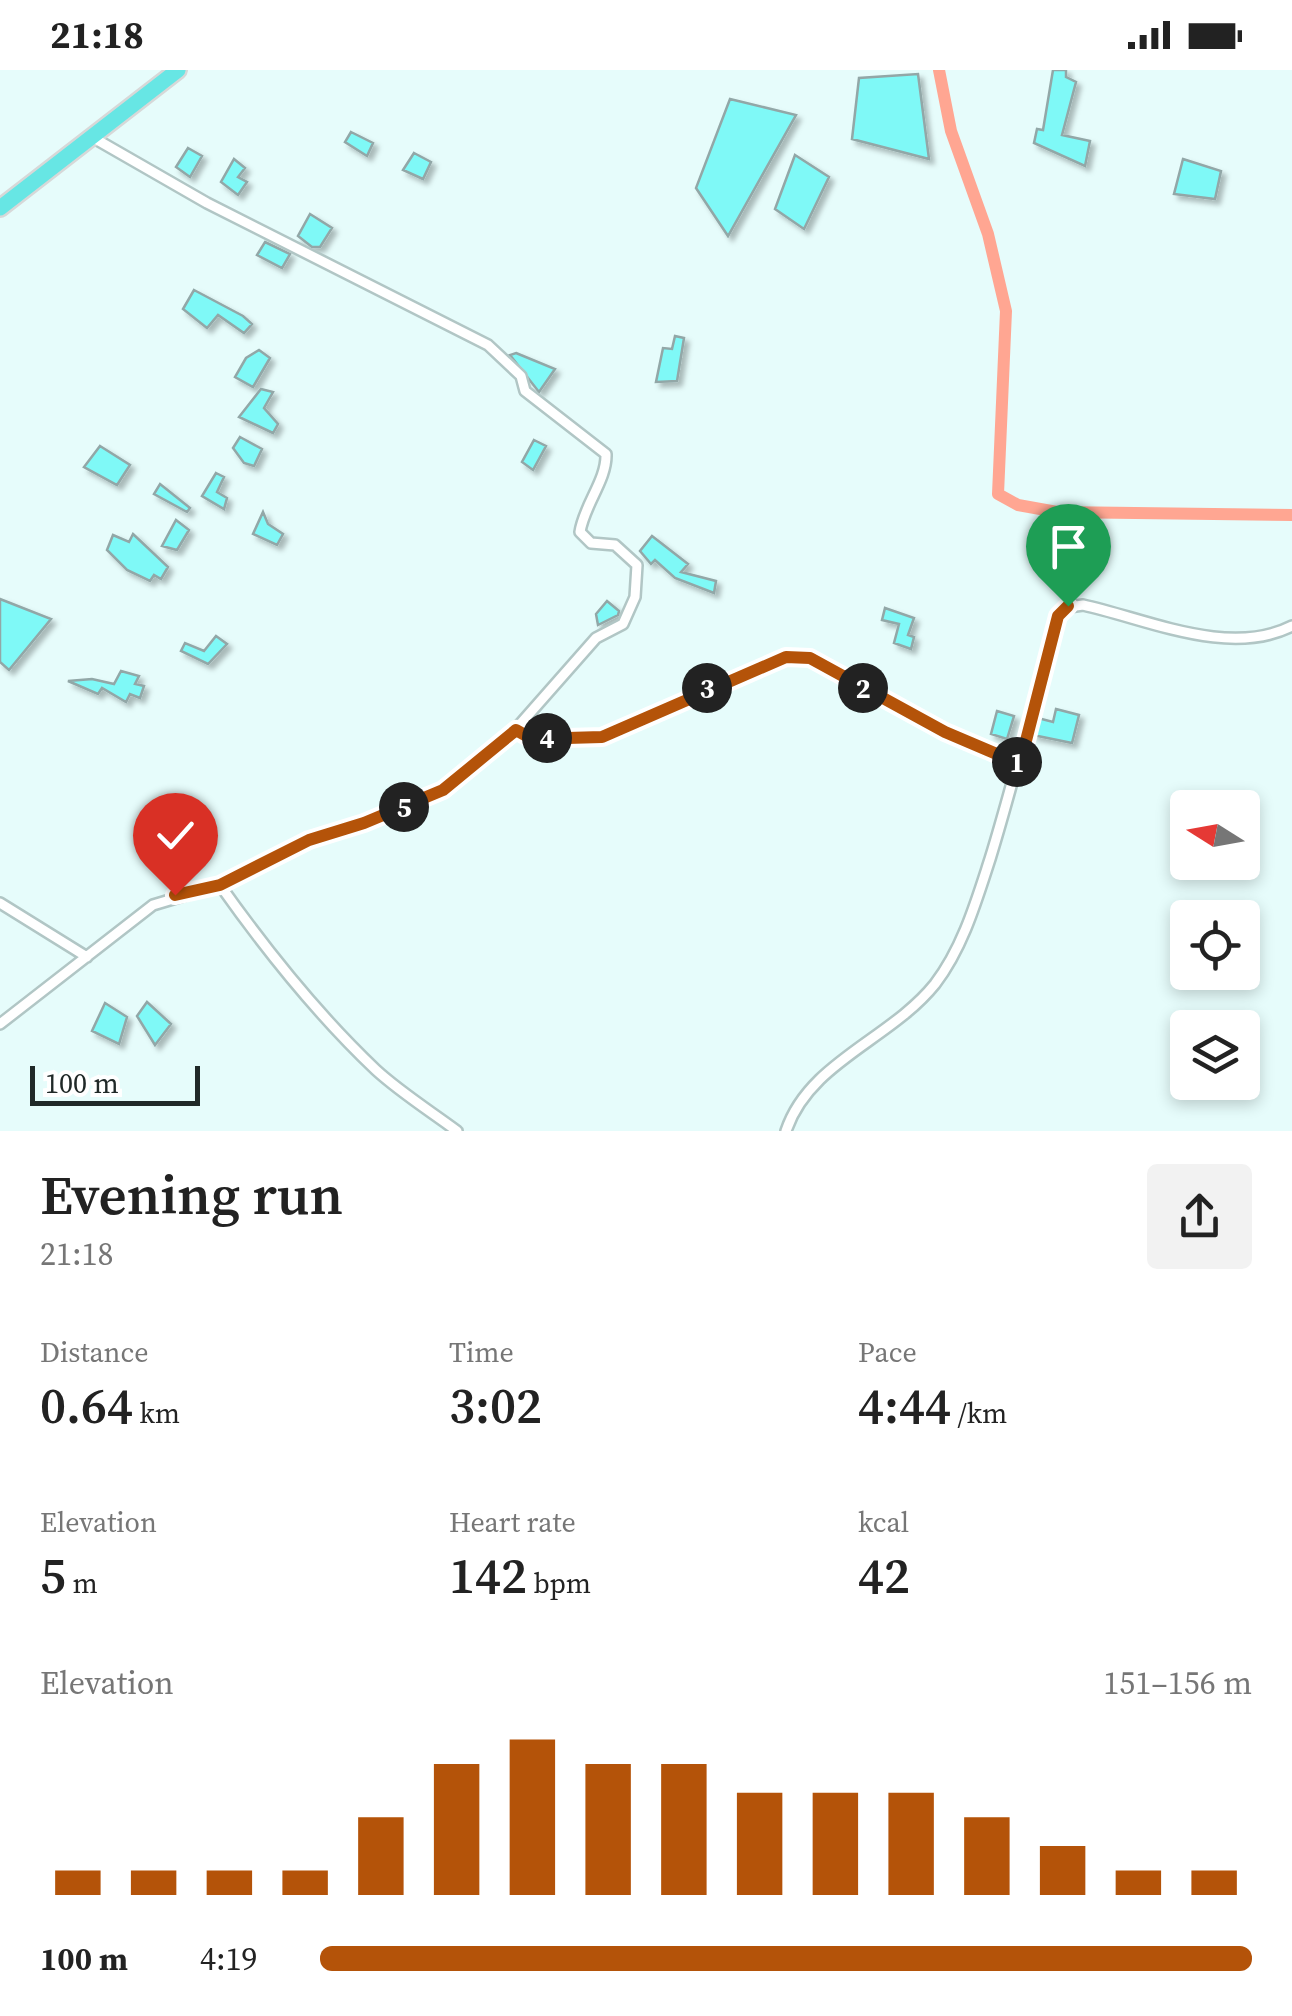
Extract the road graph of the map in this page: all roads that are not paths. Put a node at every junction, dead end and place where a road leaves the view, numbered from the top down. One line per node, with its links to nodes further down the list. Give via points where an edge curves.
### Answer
1 (178, 70): 2 (highway)
2 (92, 137): 3 (highway); 5 (street, via 488,345 521,376 524,391 606,454 580,532 591,543 615,545 636,565 635,596 623,624 596,638)
3 (0, 208)
4 (1292, 626): 6 (street, via 1219,640 1068,606 1058,616)
5 (516, 730): 6 (street, via 532,739 602,737 768,662 810,658 945,732); 7 (street, via 443,790 309,840)
6 (1020, 764): 12 (street, via 968,926 936,983 893,1028 820,1076 794,1108)
7 (220, 885): 9 (street, via 152,904); 11 (street, via 344,1038)
8 (0, 903): 9 (street)
9 (87, 957): 10 (street)
10 (0, 1024)
11 (457, 1131)
12 (786, 1131)

